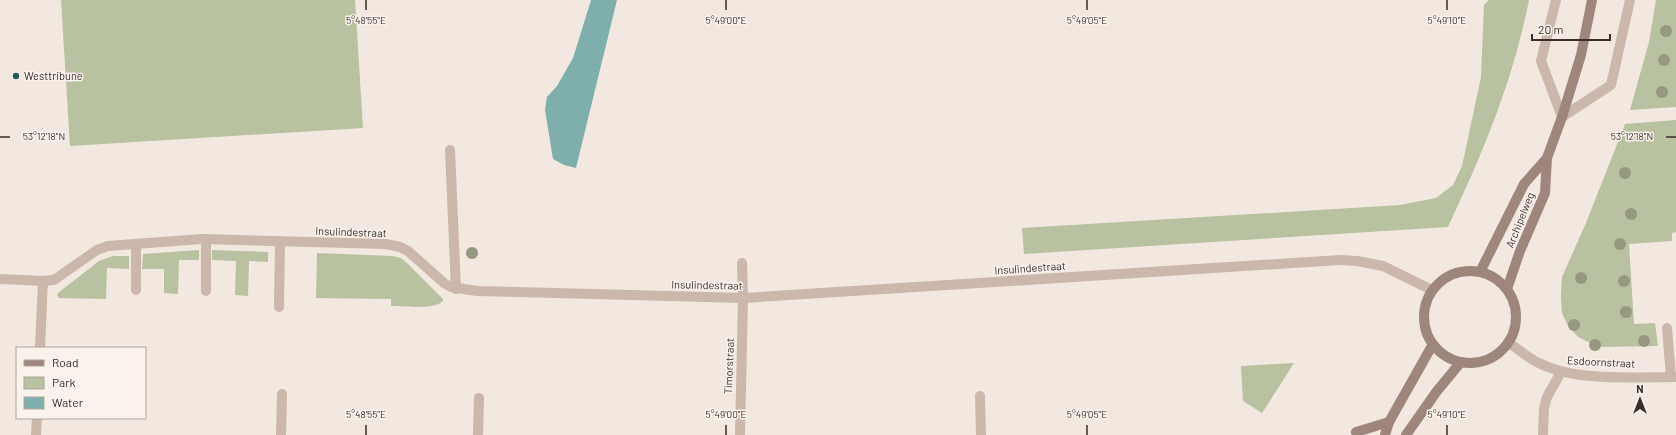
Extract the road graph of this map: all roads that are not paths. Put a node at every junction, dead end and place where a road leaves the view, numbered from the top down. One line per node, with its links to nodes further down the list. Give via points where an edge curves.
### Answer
1 (1556, 0): 4 (street, via 1541,61)
2 (1592, 0): 4 (main road, Archipelweg, via 1581,54)
3 (1630, 0): 4 (street, via 1612,85)
4 (1562, 117): 6 (main road, Archipelweg)
5 (450, 150): 14 (street)
6 (1547, 158): 11 (main road, Archipelweg, via 1524,184); 15 (main road, Archipelweg, via 1545,193)
7 (206, 239): 8 (street, Insulindestraat); 9 (street, Insulindestraat); 18 (street)
8 (280, 241): 14 (street, Insulindestraat, via 386,244 400,247 416,256 444,283); 20 (street)
9 (136, 244): 13 (street, Insulindestraat, via 108,246 97,250 63,275 54,280); 16 (street)
10 (742, 263): 19 (street, Timorstraat)
11 (1480, 272): 15 (main road, via 1495,278); 17 (main road, via 1462,271 1445,278)
12 (0, 280): 13 (street, Insulindestraat)
13 (44, 281): 24 (street)
14 (456, 289): 19 (street, Insulindestraat, via 477,292)
15 (1507, 289): 22 (main road, via 1516,315 1514,330)
16 (136, 290)
17 (1432, 290): 19 (street, Insulindestraat, via 1383,266 1340,260); 23 (main road, via 1426,303 1424,317 1426,331)
18 (206, 292)
19 (743, 298): 37 (street, Timorstraat)
20 (279, 307)
21 (1667, 328): 27 (street)
22 (1508, 342): 25 (main road, via 1495,355 1479,362); 26 (street, Esdoornstraat, via 1537,363)
23 (1433, 344): 25 (main road, via 1445,355); 32 (main road)
24 (40, 347)
25 (1461, 362): 40 (main road)
26 (1561, 372): 27 (street, Esdoornstraat, via 1595,376); 41 (street, via 1547,396)
27 (1673, 377)
28 (282, 394): 35 (street)
29 (980, 396): 38 (street)
30 (479, 398): 36 (street)
31 (37, 419): 34 (street)
32 (1389, 422): 33 (main road); 39 (main road)
33 (1355, 434)
34 (36, 435)
35 (281, 435)
36 (478, 435)
37 (740, 435)
38 (981, 435)
39 (1385, 435)
40 (1406, 435)
41 (1543, 435)

